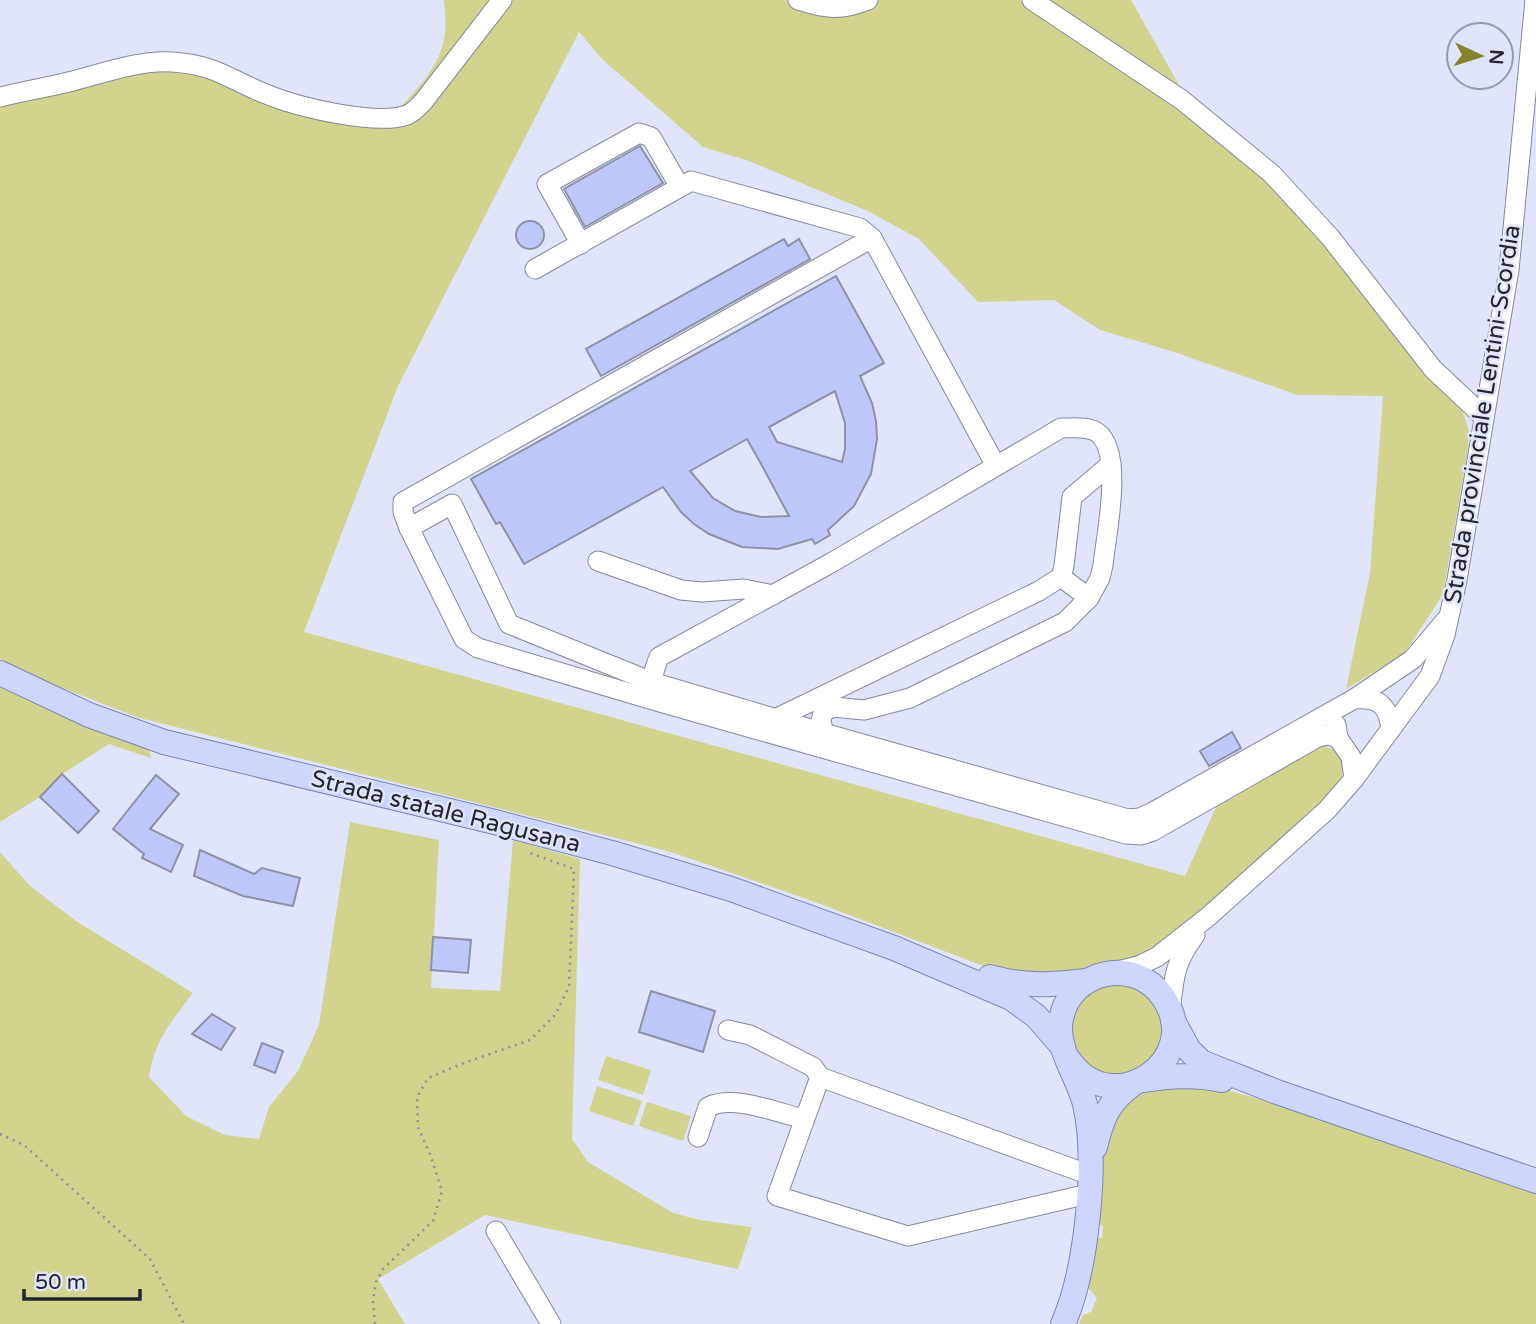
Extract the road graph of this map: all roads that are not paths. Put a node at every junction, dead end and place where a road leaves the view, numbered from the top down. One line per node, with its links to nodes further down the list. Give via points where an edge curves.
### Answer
1 (502, 0): 6 (street, via 423,102 395,118 363,118 287,101 218,70 168,62)
2 (799, 0): 3 (street, via 845,8)
3 (869, 0)
4 (1032, 0): 11 (street, via 1182,100 1272,174 1330,237 1433,369)
5 (1535, 0): 11 (street, Strada provinciale Lentini-Scordia, via 1509,270)
6 (0, 97)
7 (680, 187): 8 (street, via 691,181 860,228); 9 (street); 9 (street, via 651,137 639,133 547,184)
8 (872, 238): 13 (street); 14 (street, via 402,502)
9 (581, 244): 10 (street)
10 (536, 270)
11 (1484, 417): 19 (street, Strada provinciale Lentini-Scordia)
12 (1111, 464): 13 (street, via 1106,442 1096,431 1061,428); 16 (street, via 1072,497); 18 (street, via 1103,565)
13 (996, 466): 17 (street)
14 (410, 528): 21 (street, via 452,504 509,624); 24 (street, via 464,639 478,648)
15 (598, 561): 17 (street, via 681,590 744,589)
16 (1061, 577): 18 (street); 25 (street, via 1039,592)
17 (773, 595): 20 (street)
18 (1089, 598): 28 (street, via 1065,622 910,698 864,710)
19 (1449, 617): 27 (street, via 1413,659); 30 (street, Strada provinciale Lentini-Scordia, via 1430,676)
20 (659, 657): 21 (street); 23 (street)
21 (621, 669): 23 (street); 24 (street)
22 (0, 673): 36 (main road, Strada statale Ragusana, via 89,715 164,742 612,853 731,889)
23 (652, 682): 26 (street); 29 (street)
24 (604, 685): 26 (street)
25 (840, 686): 28 (street); 29 (street)
26 (656, 701): 32 (street, via 1141,835 1318,737 1328,735)
27 (1349, 703): 30 (street, via 1368,698 1381,704 1390,715); 31 (street, via 1153,812 1128,819); 32 (street, via 1337,716 1335,727)
28 (843, 708): 31 (street, via 823,712)
29 (775, 719): 31 (street)
30 (1391, 729): 33 (street)
31 (824, 733)
32 (1341, 742): 33 (street, via 1358,753); 34 (street, via 1351,757)
33 (1373, 752): 34 (street)
34 (1354, 779): 35 (street, via 1327,810)
35 (1209, 916): 37 (street, via 1157,957); 39 (street, via 1183,951 1175,971)
36 (894, 948): 38 (main road, via 1017,984); 41 (main road, via 1011,999 1036,1016)
37 (1113, 972): 38 (main road); 39 (main road, via 1151,984)
38 (1086, 981): 41 (main road, via 1064,1007 1060,1027)
39 (1171, 1016): 43 (main road, via 1173,1036 1167,1055 1155,1071); 44 (main road, via 1201,1062)
40 (728, 1030): 42 (street, via 750,1035 813,1067)
41 (1066, 1053): 43 (main road, via 1082,1074 1100,1084); 47 (main road, via 1089,1126)
42 (820, 1077): 45 (street); 47 (street)
43 (1138, 1082): 44 (main road, via 1201,1076); 47 (main road, via 1110,1104 1099,1128)
44 (1277, 1092): 48 (main road)
45 (804, 1119): 46 (street, via 734,1101 717,1102 708,1107); 47 (street, via 777,1196 908,1237)
46 (698, 1137)
47 (1090, 1179): 51 (main road, via 1081,1263)
48 (1536, 1181)
49 (496, 1231): 50 (street)
50 (551, 1324)
51 (1063, 1324)

